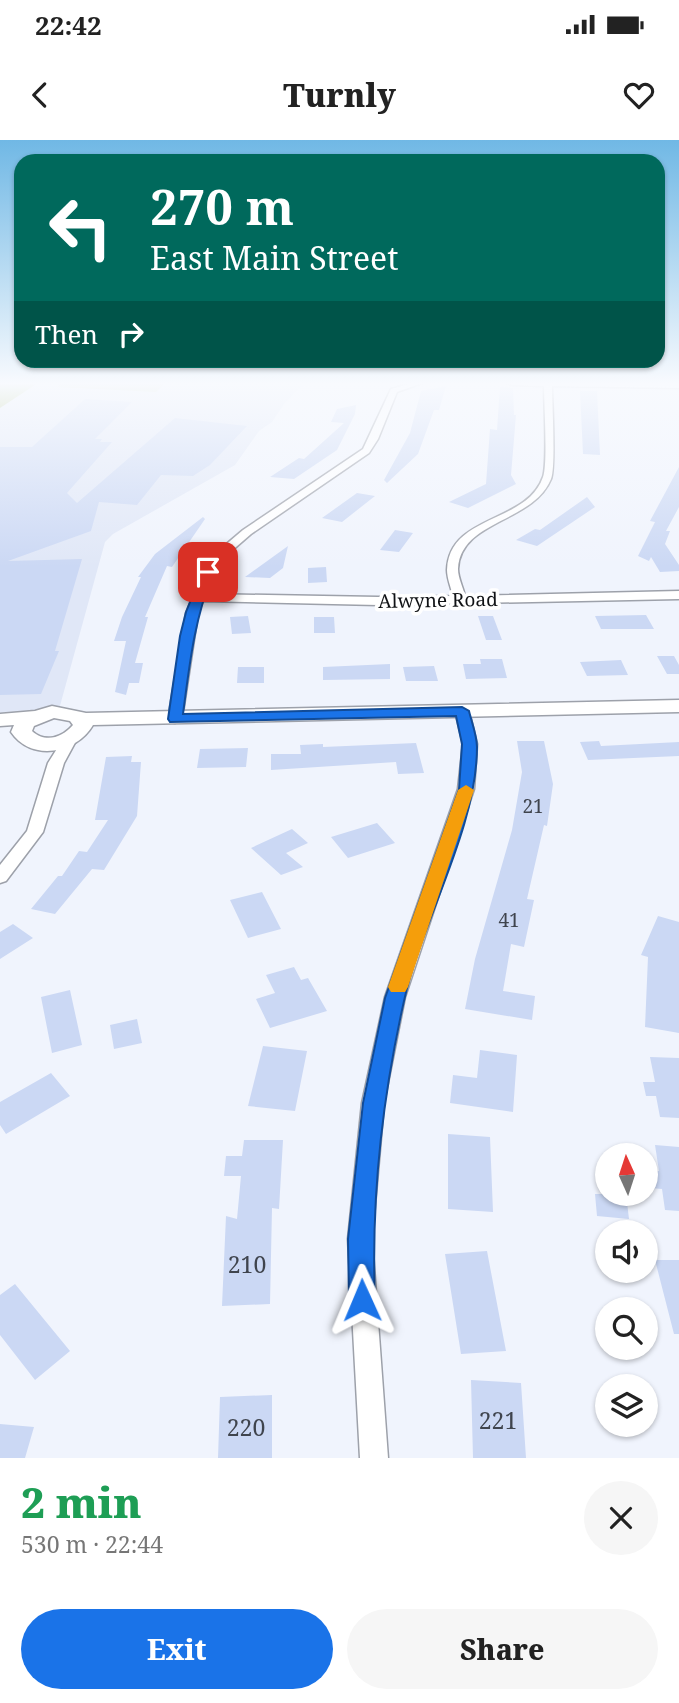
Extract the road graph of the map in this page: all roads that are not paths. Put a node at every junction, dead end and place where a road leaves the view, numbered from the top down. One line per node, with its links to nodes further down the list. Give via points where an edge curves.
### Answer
1 (370, 445): 4 (street, via 228,547 208,572)
2 (548, 445): 5 (street, via 545,484 529,501 472,534 454,552 451,569)
3 (679, 595): 5 (street, Alwyne Road)
4 (197, 597): 5 (street, Alwyne Road); 8 (street)
5 (460, 600)
6 (679, 706): 7 (main road)
7 (462, 711): 8 (main road); 15 (street, via 470,744 467,789 395,998 373,1103 360,1239)
8 (175, 719): 12 (main road)
9 (0, 720): 11 (main road)
10 (0, 728): 11 (main road)
11 (31, 731): 12 (main road, via 58,743); 12 (main road, via 62,712); 13 (street)
12 (76, 731): 13 (street)
13 (55, 763): 14 (street, via 35,832)
14 (0, 877)
15 (374, 1458)

